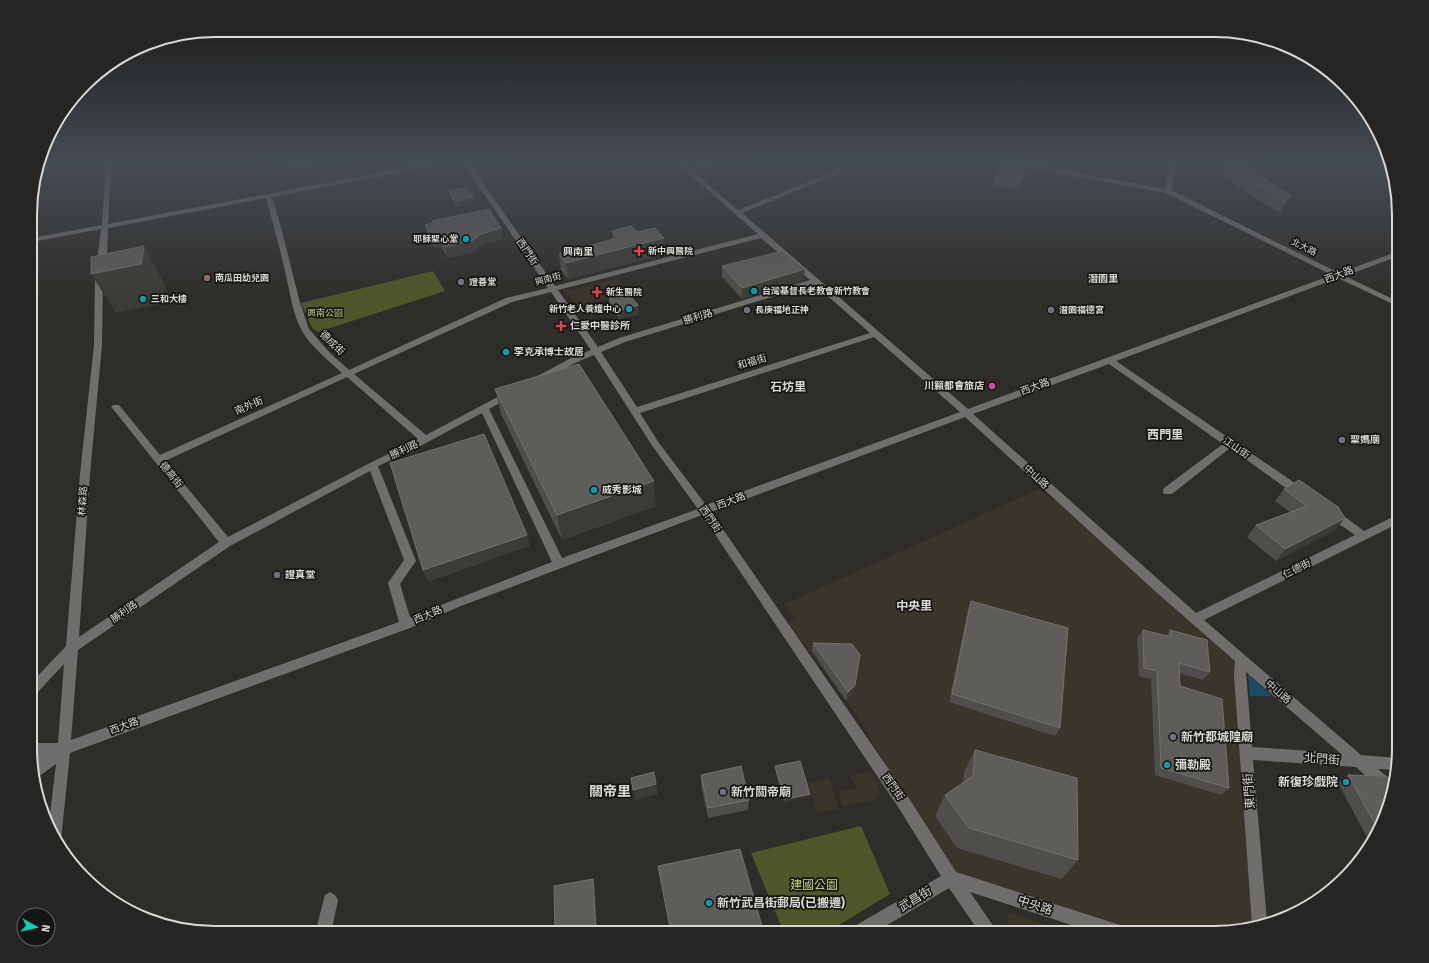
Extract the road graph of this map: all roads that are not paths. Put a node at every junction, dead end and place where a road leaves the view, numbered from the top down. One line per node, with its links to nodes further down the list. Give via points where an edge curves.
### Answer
1 (105, 208): 9 (street, 林森路)
2 (200, 208): 9 (street)
3 (272, 208): 22 (street, 德成街, via 305,329 323,351)
4 (497, 208): 17 (street, 西門街)
5 (731, 208): 8 (street, 中山路)
6 (749, 208): 8 (street)
7 (1202, 208): 15 (street, 北大路)
8 (737, 213): 11 (street, 中山路)
9 (104, 226): 10 (street, via 80,227); 12 (street); 13 (street, via 78,237); 41 (street, 林森路, via 99,278 98,345 85,474)
10 (37, 235)
11 (763, 235): 16 (street, 中山路); 17 (street, 興南街)
12 (37, 239)
13 (37, 245)
14 (1392, 256): 15 (street, 西大路)
15 (1338, 275): 18 (street, 北大路); 21 (street, 西大路)
16 (815, 281): 19 (street, 中山路); 20 (street, 勝利路, via 622,340)
17 (552, 288): 20 (street, 西門街); 22 (street, 興南街, via 509,300)
18 (1392, 302)
19 (875, 334): 25 (street, 和福街); 26 (street, 中山路)
20 (596, 351): 24 (street, 勝利路); 25 (street, 西門街)
21 (1108, 360): 26 (street, 西大路); 28 (street, 江山街)
22 (349, 373): 27 (street, 德成街); 29 (street, 南外街)
23 (116, 407): 29 (street, 德高街)
24 (484, 408): 27 (street, 勝利路); 38 (street)
25 (635, 411): 34 (street, 西門街, via 656,445)
26 (965, 413): 34 (street, 西大路); 39 (street, 中山路)
27 (425, 440): 30 (street, 勝利路)
28 (1230, 443): 31 (street); 32 (street, 江山街)
29 (159, 460): 37 (street, 德高街)
30 (373, 465): 37 (street, 勝利路); 40 (street, via 410,561 394,583)
31 (1168, 491)
32 (1306, 496)
33 (1326, 509): 36 (street)
34 (705, 511): 38 (street, 西大路); 53 (street, 西門街, via 905,804)
35 (1392, 522): 36 (street, 仁德街)
36 (1364, 536): 39 (street, 仁德街)
37 (226, 543): 41 (street, 勝利路)
38 (559, 564): 40 (street, 西大路)
39 (1195, 620): 42 (street, 中山路)
40 (406, 625): 45 (street, 西大路)
41 (73, 647): 43 (street, 勝利路); 45 (street, 林森路)
42 (1241, 660): 46 (street, 東門街); 48 (street, 中山路)
43 (37, 685)
44 (37, 749): 45 (street, 西大路)
45 (64, 749): 47 (street, 西大路); 50 (street, 西大路); 52 (street, 林森路)
46 (1247, 753): 48 (street, 北門街); 55 (street, 東門街)
47 (37, 760)
48 (1359, 762): 49 (street, 北門街); 51 (street, 中山路)
49 (1391, 764)
50 (39, 769)
51 (1388, 786)
52 (55, 828)
53 (951, 878): 57 (street, 武昌街); 58 (street, 西門街); 59 (street, 中央路)
54 (330, 900): 56 (street)
55 (1259, 920)
56 (324, 926)
57 (871, 926)
58 (985, 926)
59 (1098, 926)

